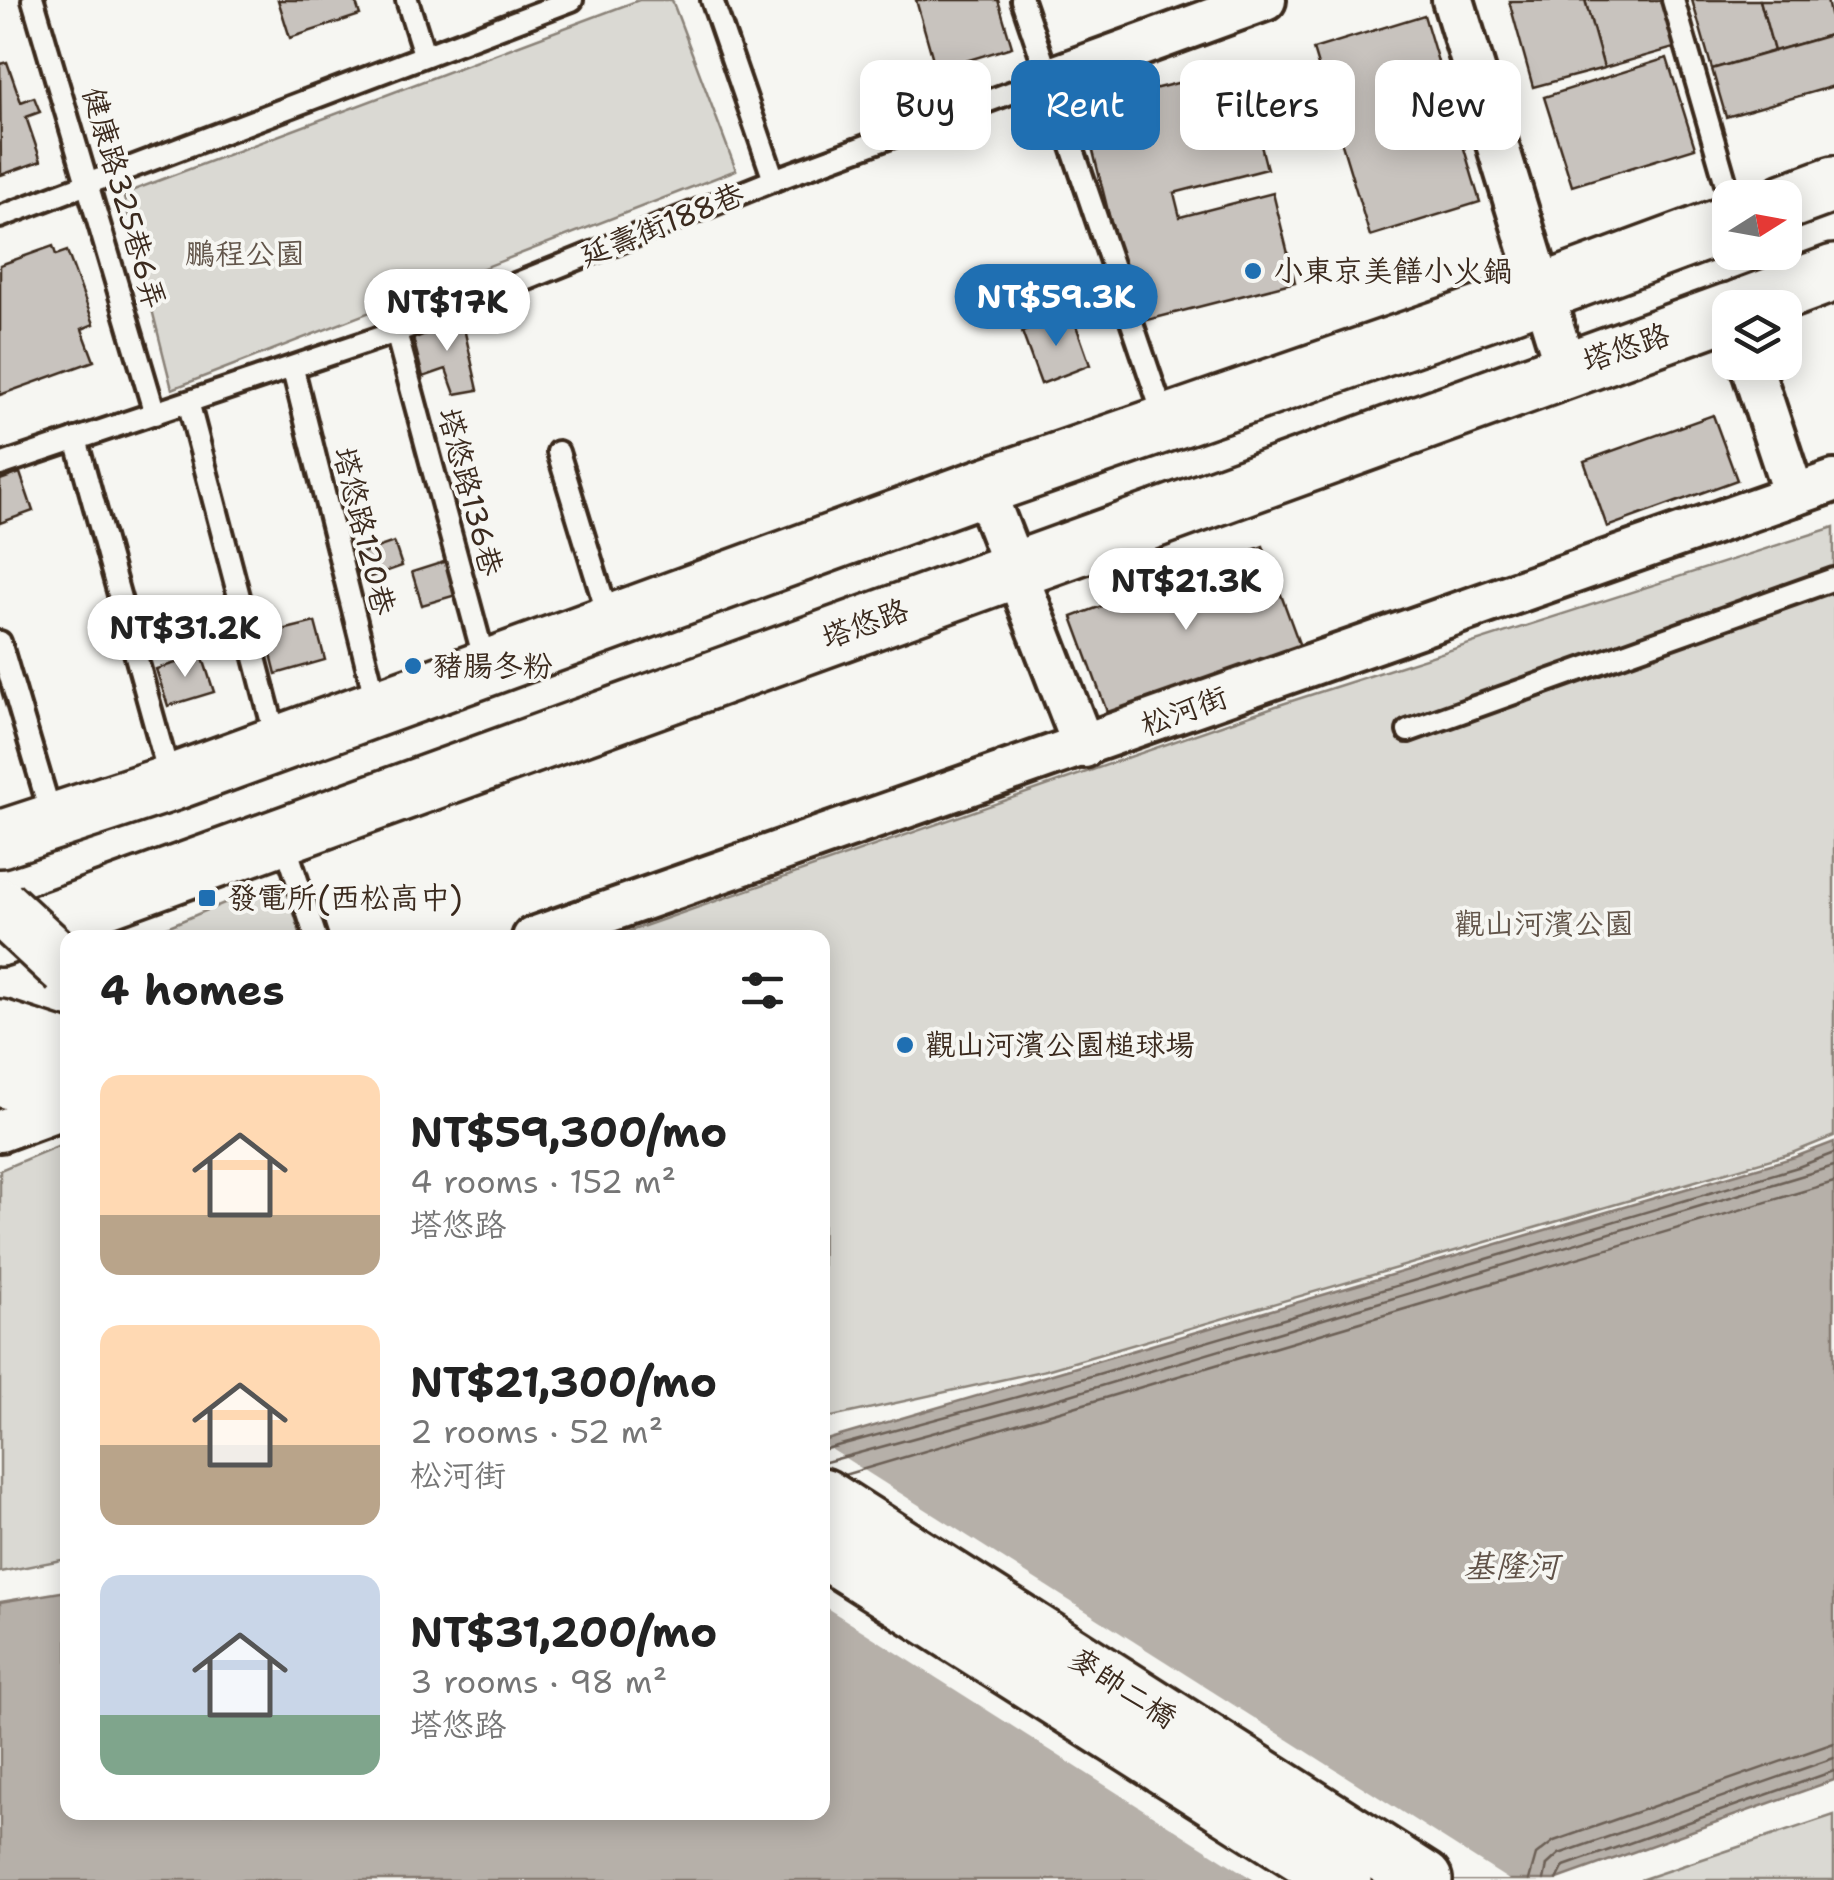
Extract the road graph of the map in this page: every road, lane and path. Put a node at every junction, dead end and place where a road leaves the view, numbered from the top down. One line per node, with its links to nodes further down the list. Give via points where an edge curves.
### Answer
1 (32, 0): 16 (lane, 健康路325巷6弄)
2 (407, 0): 9 (lane)
3 (572, 0): 9 (lane)
4 (712, 0): 14 (lane)
5 (1022, 0): 10 (lane)
6 (1265, 0): 11 (street, 延壽街188巷)
7 (1454, 0): 23 (street)
8 (1672, 0): 15 (lane)
9 (424, 54): 16 (lane)
10 (1042, 60)
11 (1100, 60)
12 (1011, 93): 14 (lane, 延壽街188巷)
13 (1072, 150): 31 (lane)
14 (774, 180): 25 (lane, 延壽街188巷)
15 (1725, 180)
16 (89, 182): 19 (lane); 30 (lane, 健康路325巷6弄)
17 (1834, 184): 18 (main road)
18 (1802, 196)
19 (0, 217)
20 (1712, 230): 23 (main road)
21 (1834, 273): 22 (main road)
22 (1788, 290)
23 (1542, 293): 27 (street); 31 (main road)
24 (1712, 317): 27 (main road, 塔悠路)
25 (396, 332): 26 (lane, 延壽街188巷); 42 (lane, 塔悠路136巷)
26 (293, 368): 29 (lane, 延壽街188巷); 43 (lane, 塔悠路120巷)
27 (1566, 368): 38 (main road, 塔悠路)
28 (1756, 380): 37 (street)
29 (189, 406): 30 (lane, 延壽街188巷); 45 (lane)
30 (156, 414): 32 (lane, 延壽街188巷)
31 (1167, 425): 36 (main road)
32 (76, 438): 34 (lane, 延壽街188巷); 47 (lane)
33 (558, 452): 40 (lane)
34 (0, 465)
35 (1834, 480): 37 (street, 松河街)
36 (983, 487): 38 (street); 40 (main road)
37 (1794, 495): 46 (street, 松河街)
38 (1015, 569): 46 (street); 49 (main road, 塔悠路)
39 (1834, 578): 44 (lane)
40 (610, 622): 42 (main road)
41 (0, 642): 48 (lane)
42 (486, 666): 43 (main road)
43 (377, 708): 45 (main road)
44 (1408, 730)
45 (277, 743): 47 (main road)
46 (1084, 747): 53 (street, 松河街)
47 (170, 782): 48 (main road)
48 (52, 820): 50 (main road)
49 (282, 836): 52 (lane); 54 (main road, 塔悠路)
50 (0, 839)
51 (0, 906): 55 (main road, bridge)
52 (313, 930)
53 (556, 930)
54 (0, 938)
55 (60, 961)
56 (0, 1028): 57 (main road)
57 (60, 1047)
58 (0, 1078): 59 (main road)
59 (60, 1099)
60 (60, 1105): 61 (street)
61 (0, 1131)
62 (830, 1501): 65 (main road, 麥帥二橋)
63 (830, 1554): 64 (main road, 麥帥二橋)
64 (1343, 1880)
65 (1424, 1880)

